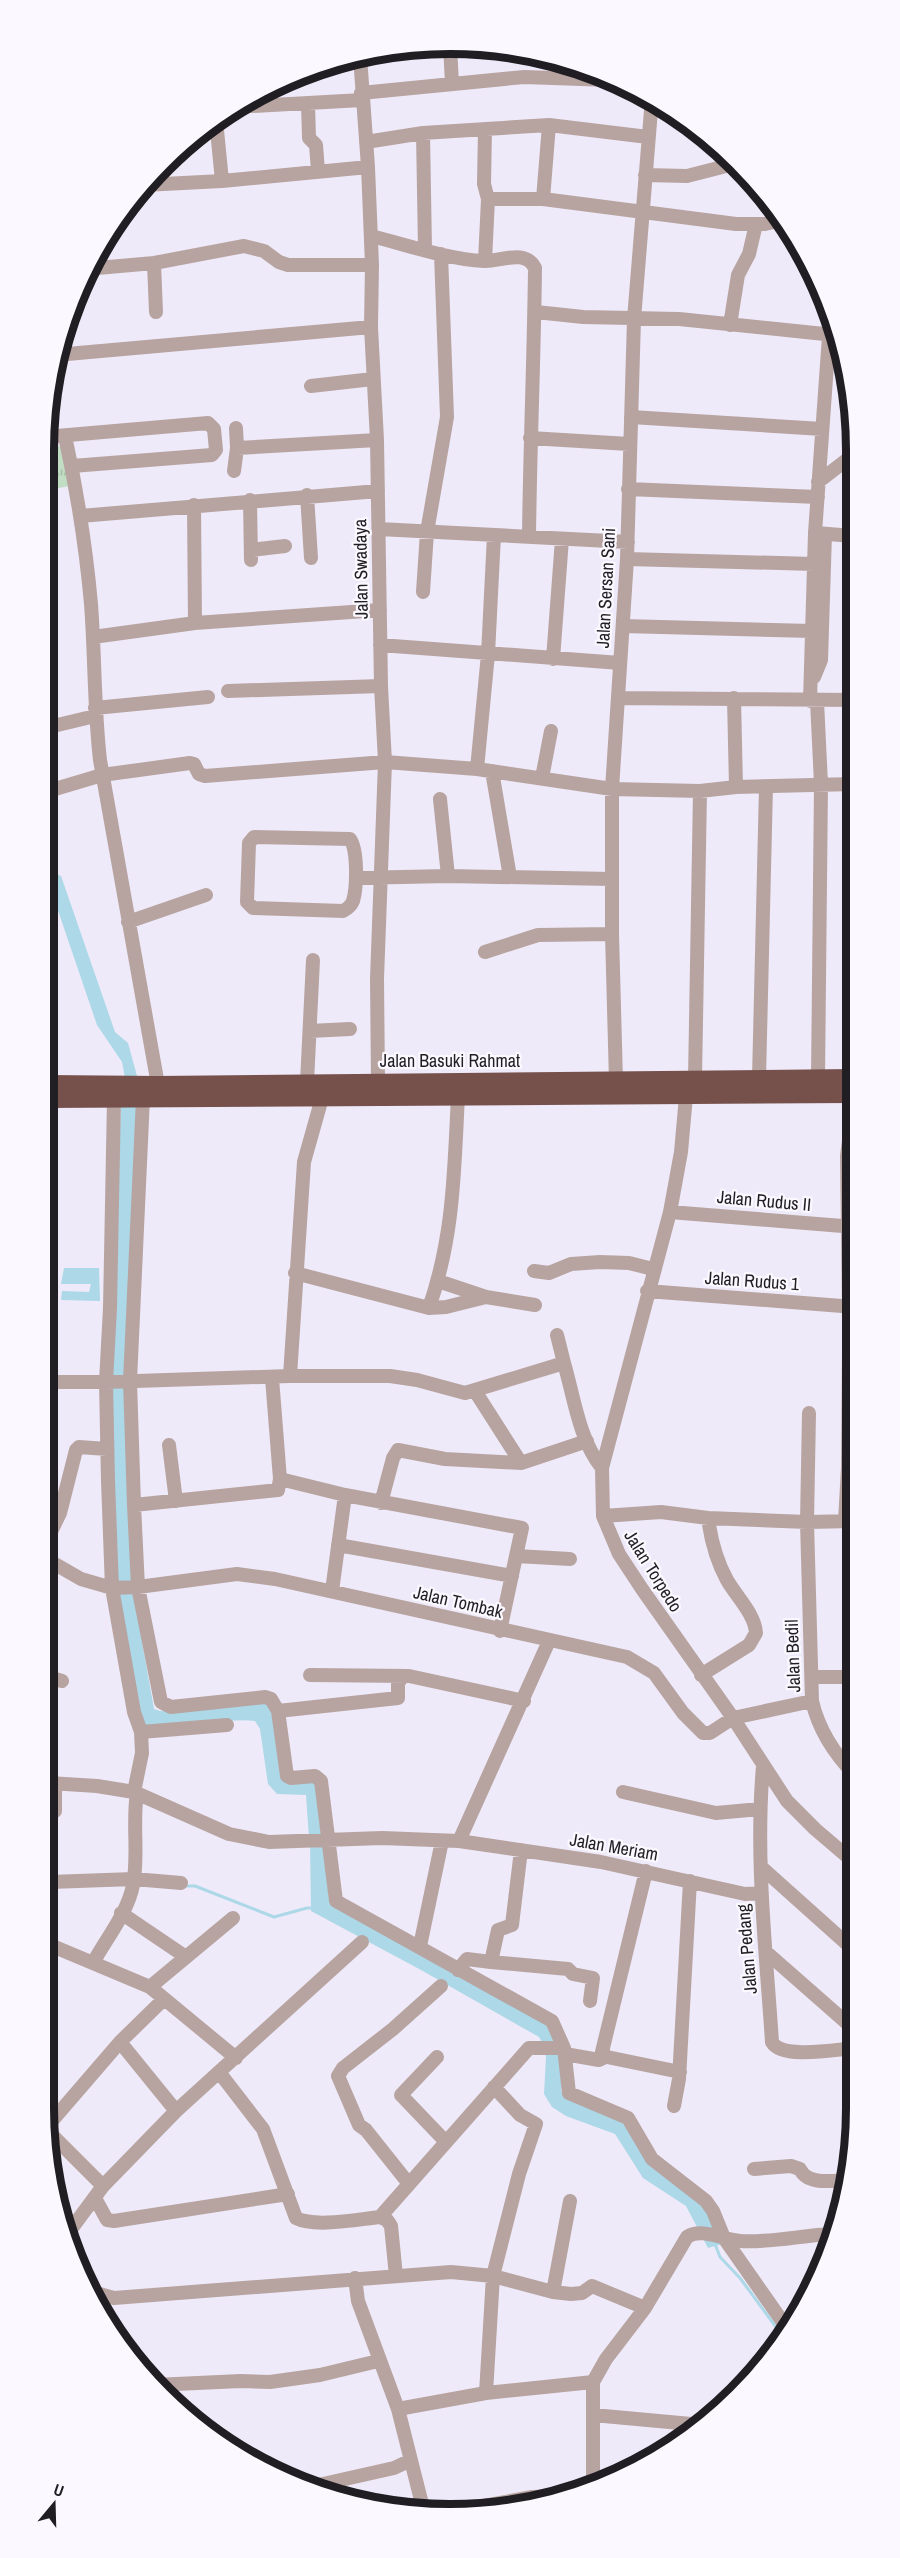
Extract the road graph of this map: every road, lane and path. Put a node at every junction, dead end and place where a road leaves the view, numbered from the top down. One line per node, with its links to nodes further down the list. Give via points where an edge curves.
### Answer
1 (451, 54): 4 (street)
2 (360, 65): 5 (street, Jalan Swadaya)
3 (589, 79): 4 (street, via 524,77)
4 (453, 84): 5 (street)
5 (361, 97): 6 (street); 14 (street, Jalan Swadaya)
6 (308, 104): 7 (street); 17 (street, via 309,138 316,145)
7 (254, 106)
8 (651, 109): 13 (street, Jalan Sersan Sani)
9 (549, 125): 10 (street); 13 (street); 22 (street)
10 (485, 129): 12 (street); 21 (street, via 483,184)
11 (217, 130): 19 (street)
12 (423, 133): 14 (street); 27 (street)
13 (648, 137): 18 (street, Jalan Sersan Sani)
14 (366, 142): 16 (street, Jalan Swadaya)
15 (726, 166): 18 (street, via 687,176)
16 (369, 167): 17 (street); 26 (street, Jalan Swadaya)
17 (318, 171): 19 (street)
18 (645, 175): 23 (street, Jalan Sersan Sani)
19 (222, 181): 20 (street)
20 (157, 183)
21 (488, 199): 22 (street); 29 (street)
22 (543, 199): 23 (street)
23 (643, 210): 25 (street); 35 (street, Jalan Sersan Sani)
24 (773, 221): 25 (street)
25 (756, 224): 36 (street, via 749,254 738,274)
26 (371, 236): 27 (street); 31 (street, Jalan Swadaya)
27 (425, 249): 28 (street)
28 (441, 254): 29 (street); 64 (street, via 447,417)
29 (485, 261): 34 (street, via 516,257 533,263)
30 (154, 263): 31 (street, via 244,246 259,249 288,265); 32 (street); 33 (street)
31 (372, 265): 37 (street, Jalan Swadaya)
32 (99, 268)
33 (156, 312)
34 (536, 312): 35 (street); 48 (street)
35 (634, 319): 36 (street); 43 (street, Jalan Sersan Sani)
36 (730, 325): 38 (street)
37 (371, 327): 40 (street); 41 (street, Jalan Swadaya)
38 (827, 331)
39 (830, 339): 45 (street)
40 (66, 354)
41 (373, 379): 42 (street); 49 (street, Jalan Swadaya)
42 (311, 386)
43 (630, 417): 45 (street); 50 (street, Jalan Sersan Sani)
44 (236, 428): 51 (street)
45 (822, 429): 55 (street)
46 (55, 436): 47 (street)
47 (65, 436): 53 (street); 53 (street, via 208,423 214,429 216,450 212,455)
48 (530, 438): 50 (street); 68 (street)
49 (376, 440): 51 (street); 57 (street, Jalan Swadaya)
50 (629, 444): 56 (street, Jalan Sersan Sani)
51 (237, 448): 54 (street)
52 (846, 460): 55 (street)
53 (72, 466): 62 (street)
54 (234, 471)
55 (818, 482): 59 (street)
56 (628, 489): 59 (street); 70 (street, Jalan Sersan Sani)
57 (378, 491): 58 (street); 63 (street, Jalan Swadaya)
58 (307, 495): 60 (street); 72 (street)
59 (818, 497): 65 (street)
60 (250, 500): 61 (street); 71 (street, via 251,555)
61 (194, 505): 62 (street); 77 (street)
62 (80, 516): 80 (street)
63 (379, 529): 64 (street); 76 (street, Jalan Swadaya)
64 (426, 532): 66 (street); 75 (street)
65 (820, 533): 67 (street); 74 (street); 85 (street, via 821,660)
66 (494, 535): 68 (street); 82 (street)
67 (846, 535)
68 (529, 536): 69 (street)
69 (562, 539): 70 (street); 83 (street)
70 (628, 542): 73 (street, Jalan Sersan Sani)
71 (285, 546)
72 (311, 558)
73 (627, 559): 74 (street); 78 (street, Jalan Sersan Sani)
74 (814, 564): 79 (street)
75 (423, 592)
76 (380, 610): 77 (street); 81 (street, Jalan Swadaya)
77 (195, 623): 80 (street)
78 (622, 626): 79 (street); 84 (street, Jalan Sersan Sani)
79 (812, 631): 85 (street)
80 (93, 638): 93 (street)
81 (380, 645): 82 (street); 86 (street, Jalan Swadaya)
82 (488, 654): 83 (street); 97 (street)
83 (553, 659): 84 (street)
84 (620, 663): 89 (street, Jalan Sersan Sani)
85 (810, 681): 92 (street)
86 (381, 686): 87 (street); 96 (street, Jalan Swadaya)
87 (228, 691)
88 (208, 697): 93 (street)
89 (618, 698): 90 (street); 106 (street, Jalan Sersan Sani)
90 (734, 698): 92 (street); 103 (street)
91 (846, 700): 92 (street)
92 (813, 701): 101 (street)
93 (95, 712): 94 (street); 99 (street)
94 (54, 725)
95 (551, 731): 100 (street)
96 (385, 762): 97 (street); 99 (street, via 205,776 190,763); 111 (street, Jalan Swadaya)
97 (477, 769): 98 (street)
98 (492, 771): 100 (street); 110 (street)
99 (102, 775): 105 (street); 115 (street)
100 (542, 778): 106 (street)
101 (821, 784): 102 (street); 104 (street); 122 (street)
102 (846, 784)
103 (736, 787): 104 (street); 107 (street)
104 (766, 787): 121 (street)
105 (54, 788)
106 (612, 789): 107 (street); 113 (street, Jalan Sersan Sani)
107 (700, 791): 124 (street)
108 (440, 799): 109 (street)
109 (448, 876): 110 (street); 111 (street)
110 (510, 876): 113 (street)
111 (380, 877): 112 (street); 127 (street, Jalan Swadaya)
112 (356, 878): 112 (street, via 354,846 346,837 250,840 247,902 257,910 343,912 353,901)
113 (612, 879): 116 (street, Jalan Sersan Sani)
114 (206, 895): 115 (street)
115 (128, 922): 129 (street)
116 (612, 934): 117 (street, via 538,935); 125 (street, Jalan Sersan Sani)
117 (485, 952)
118 (313, 960): 120 (street)
119 (350, 1029): 120 (street)
120 (310, 1031): 126 (street)
121 (759, 1078): 122 (highway, Jalan Basuki Rahmat); 124 (highway, Jalan Basuki Rahmat)
122 (818, 1078): 123 (highway, Jalan Basuki Rahmat)
123 (846, 1078)
124 (695, 1079): 125 (highway, Jalan Basuki Rahmat)
125 (616, 1081): 127 (highway, Jalan Basuki Rahmat)
126 (307, 1082): 127 (highway, Jalan Basuki Rahmat); 129 (highway, Jalan Basuki Rahmat)
127 (378, 1082)
128 (54, 1085): 130 (highway, Jalan Basuki Rahmat)
129 (146, 1092): 130 (highway, Jalan Basuki Rahmat); 135 (highway, Jalan Basuki Rahmat); 151 (street)
130 (117, 1094): 134 (highway, Jalan Basuki Rahmat); 153 (street)
131 (846, 1094): 133 (highway, Jalan Basuki Rahmat)
132 (458, 1096): 133 (highway, Jalan Basuki Rahmat); 135 (highway, Jalan Basuki Rahmat); 141 (street, via 452,1218)
133 (686, 1096): 136 (street, Jalan Torpedo)
134 (54, 1098)
135 (322, 1098): 140 (street, via 305,1154)
136 (670, 1212): 137 (street, Jalan Rudus II); 138 (street, Jalan Torpedo)
137 (846, 1226)
138 (653, 1269): 139 (street, via 600,1262 572,1264 549,1273); 142 (street, Jalan Torpedo)
139 (534, 1271)
140 (295, 1273): 146 (street); 149 (street)
141 (438, 1281): 143 (street); 146 (street)
142 (647, 1291): 145 (street, Jalan Rudus 1); 160 (street, Jalan Torpedo)
143 (486, 1297): 144 (street); 146 (street)
144 (535, 1305)
145 (846, 1307)
146 (429, 1308)
147 (557, 1335): 148 (street)
148 (564, 1363): 154 (street); 156 (street)
149 (290, 1376): 150 (street); 154 (street, via 397,1377 457,1392)
150 (272, 1378): 151 (street); 161 (street)
151 (129, 1381): 153 (street); 165 (street)
152 (54, 1382): 153 (street)
153 (107, 1382): 158 (street)
154 (475, 1391): 159 (street)
155 (809, 1413): 170 (street, Jalan Bedil)
156 (587, 1441): 159 (street); 160 (street)
157 (168, 1445): 163 (street)
158 (107, 1449): 166 (street, via 76,1450); 176 (street)
159 (521, 1463): 164 (street, via 445,1459 398,1450)
160 (602, 1468): 167 (street, Jalan Torpedo)
161 (280, 1479): 162 (street); 163 (street, via 278,1490)
162 (345, 1495): 164 (street); 171 (street)
163 (176, 1501): 165 (street)
164 (381, 1503): 172 (street, via 522,1528)
165 (134, 1505): 177 (street)
166 (54, 1510)
167 (603, 1516): 168 (street, via 661,1512); 182 (street, Jalan Torpedo, via 619,1554)
168 (708, 1518): 170 (street); 182 (street, via 716,1558 753,1620 756,1633 749,1645)
169 (846, 1521): 170 (street)
170 (807, 1522): 184 (street, Jalan Bedil)
171 (338, 1545): 175 (street); 178 (street)
172 (516, 1556): 173 (street); 175 (street)
173 (570, 1559)
174 (54, 1563): 176 (street, Jalan Tombak, via 81,1579)
175 (512, 1576): 179 (street)
176 (115, 1588): 177 (street, Jalan Tombak); 191 (street, via 134,1712)
177 (137, 1588): 178 (street, Jalan Tombak, via 237,1574); 188 (street, via 159,1697 164,1705 266,1697)
178 (332, 1591): 179 (street, Jalan Tombak)
179 (500, 1631): 180 (street, Jalan Tombak)
180 (549, 1641): 186 (street); 189 (street, Jalan Tombak, via 627,1657 646,1666 703,1733 710,1733)
181 (310, 1675): 183 (street)
182 (701, 1675): 189 (street, Jalan Torpedo)
183 (403, 1676): 186 (street); 188 (street, via 398,1683 398,1698)
184 (812, 1677): 185 (street); 187 (street, Jalan Bedil)
185 (846, 1677)
186 (524, 1701): 202 (street)
187 (812, 1701): 189 (street); 192 (street, Jalan Bedil, via 826,1740)
188 (278, 1712): 200 (street, via 287,1776 320,1779)
189 (733, 1718): 193 (street, Jalan Torpedo)
190 (227, 1725): 191 (street)
191 (141, 1732): 195 (street, via 142,1753)
192 (846, 1764)
193 (763, 1766): 198 (street, Jalan Pedang); 204 (street, Jalan Torpedo, via 786,1801)
194 (54, 1784): 195 (street, Jalan Meriam)
195 (135, 1792): 200 (street, Jalan Meriam, via 229,1834 269,1842); 210 (street)
196 (623, 1792): 198 (street, via 716,1813)
197 (54, 1802): 199 (street)
198 (760, 1809): 205 (street, Jalan Pedang)
199 (55, 1811)
200 (328, 1838): 201 (street, Jalan Meriam); 216 (street, via 336,1901)
201 (442, 1841): 202 (street, Jalan Meriam); 216 (street)
202 (459, 1841): 203 (street, Jalan Meriam)
203 (521, 1850): 206 (street, Jalan Meriam); 220 (street, via 513,1924 498,1930)
204 (846, 1854)
205 (761, 1867): 211 (street, Jalan Pedang); 215 (street)
206 (646, 1871): 207 (street, Jalan Meriam); 232 (street, via 602,2052)
207 (690, 1881): 211 (street, Jalan Meriam, via 745,1894); 234 (street)
208 (54, 1882): 210 (street)
209 (181, 1883): 210 (street)
210 (133, 1884): 212 (street)
211 (761, 1893): 218 (street, Jalan Pedang)
212 (121, 1913): 219 (street); 221 (street)
213 (233, 1918): 219 (street)
214 (362, 1942): 233 (street)
215 (846, 1943)
216 (420, 1946): 222 (street)
217 (54, 1947): 221 (street)
218 (766, 1952): 227 (street); 229 (street, Jalan Pedang, via 774,2045 793,2052)
219 (186, 1957): 224 (street)
220 (491, 1962): 222 (street, via 467,1959); 226 (street, via 568,1969 573,1974 593,1978)
221 (93, 1963): 224 (street)
222 (458, 1970): 230 (street, via 552,2021)
223 (441, 1986): 244 (street, via 338,2076 359,2125)
224 (150, 1987): 225 (street)
225 (164, 1999): 228 (street); 233 (street)
226 (590, 2001)
227 (846, 2022)
228 (120, 2042): 238 (street); 239 (street)
229 (846, 2049)
230 (563, 2050): 232 (street, via 599,2060); 236 (street, via 529,2048); 252 (street, via 567,2091 571,2096 628,2118 652,2159 706,2201)
231 (437, 2057): 241 (street, via 400,2095)
232 (605, 2057): 234 (street)
233 (236, 2058): 235 (street)
234 (680, 2072): 237 (street)
235 (219, 2073): 238 (street); 246 (street, via 262,2129)
236 (494, 2087): 241 (street); 254 (street, via 520,2115 537,2124 519,2174)
237 (674, 2106)
238 (176, 2111): 245 (street)
239 (54, 2118)
240 (55, 2138): 245 (street)
241 (446, 2142): 244 (street)
242 (754, 2169): 243 (street, via 791,2166 810,2180)
243 (839, 2180)
244 (409, 2184): 249 (street)
245 (103, 2186): 247 (street)
246 (288, 2194): 247 (street, via 114,2221 107,2220); 249 (street, via 295,2215 302,2220)
247 (95, 2198): 250 (street)
248 (570, 2201): 256 (street)
249 (380, 2217): 253 (street, via 392,2226)
250 (73, 2227)
251 (825, 2235): 252 (street, via 740,2241)
252 (722, 2237): 258 (street, via 692,2234 685,2240); 259 (street)
253 (396, 2276): 254 (street, via 451,2272); 255 (street)
254 (493, 2276): 256 (street); 263 (street)
255 (355, 2278): 257 (street, via 114,2298); 260 (street, via 358,2301)
256 (553, 2292): 258 (street, via 577,2294 592,2286)
257 (101, 2294)
258 (645, 2308): 261 (street)
259 (783, 2322)
260 (378, 2361): 262 (street, via 270,2382); 264 (street)
261 (593, 2382): 263 (street); 265 (street)
262 (167, 2384)
263 (486, 2393): 264 (street)
264 (398, 2409): 267 (street)
265 (593, 2415): 266 (street); 268 (street)
266 (689, 2424)
267 (409, 2461): 269 (street); 270 (street)
268 (593, 2477)
269 (327, 2484)
270 (421, 2503)

